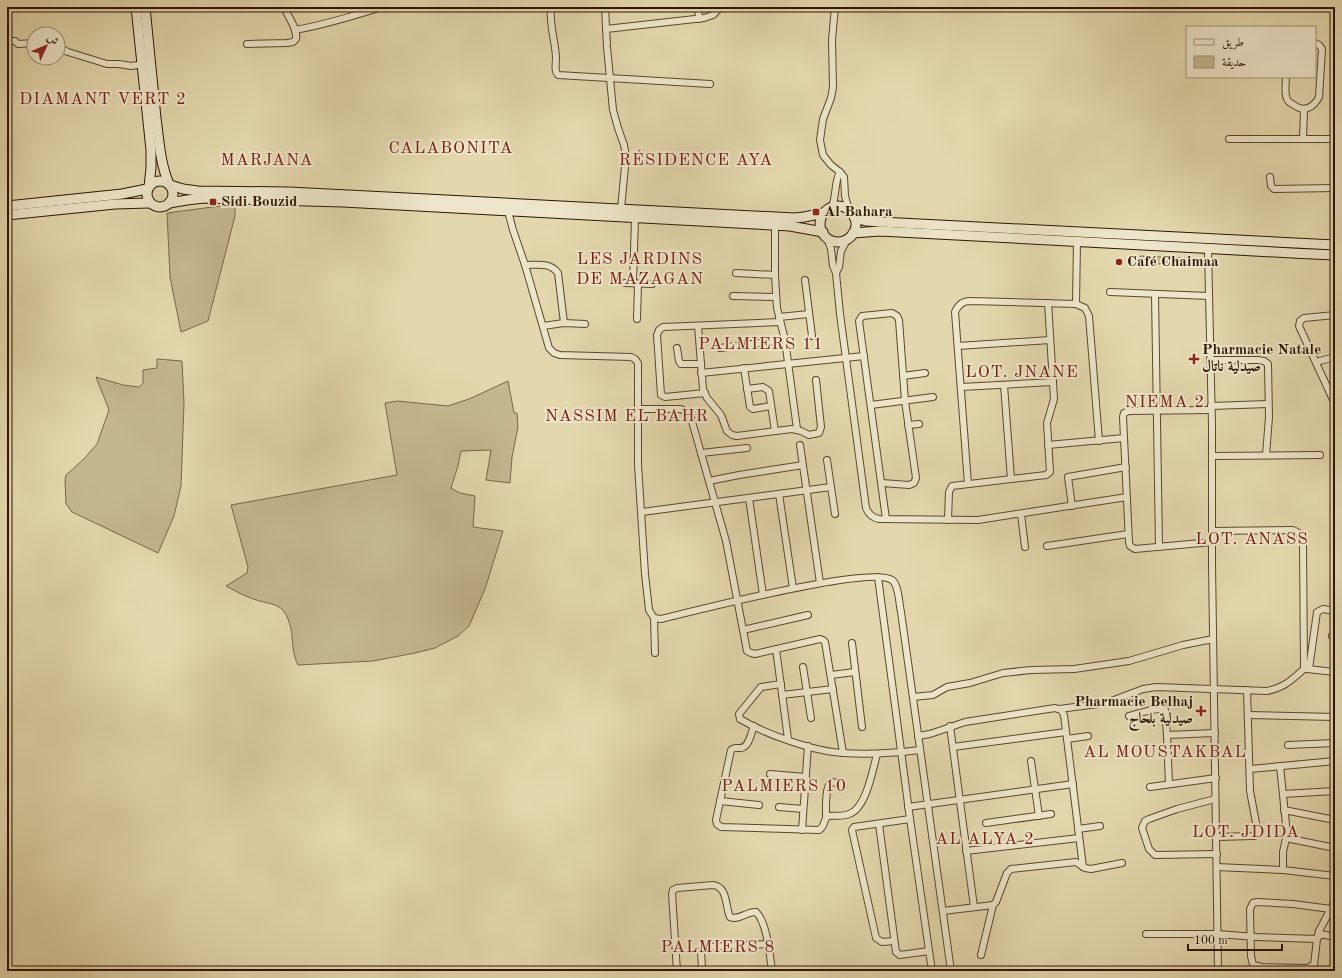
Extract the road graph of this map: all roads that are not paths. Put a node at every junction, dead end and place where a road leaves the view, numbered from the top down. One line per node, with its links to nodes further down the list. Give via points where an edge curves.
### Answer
1 (136, 7): 18 (main road)
2 (145, 7): 18 (main road)
3 (284, 7): 12 (street)
4 (382, 7): 12 (street)
5 (550, 7): 19 (street, via 557,74)
6 (605, 7): 11 (street)
7 (698, 7): 10 (street)
8 (835, 7): 26 (street, via 832,40 833,87 823,119 820,140 823,155)
9 (718, 8): 10 (street, via 709,17)
10 (699, 19): 11 (street)
11 (606, 29): 19 (street)
12 (295, 30): 15 (street, via 296,37 293,42)
13 (7, 41): 14 (street)
14 (26, 44)
15 (247, 44)
16 (1316, 44): 22 (street, via 1322,49 1319,97)
17 (66, 51): 18 (street, via 107,64)
18 (146, 64): 28 (main road, via 161,157); 29 (main road, via 151,159)
19 (610, 78): 21 (street); 34 (street, via 614,114 626,156)
20 (1286, 78): 22 (street, via 1287,99)
21 (710, 84)
22 (1304, 110): 24 (street)
23 (1229, 139): 24 (street)
24 (1303, 139): 25 (street)
25 (1335, 139)
26 (840, 172): 35 (street, via 837,176 835,196); 37 (street, via 844,177 845,196)
27 (1270, 177): 30 (street, via 1272,188 1276,189)
28 (169, 185): 29 (main road, via 160,181 153,182); 32 (main road, via 173,194); 34 (main road, via 198,191 289,192)
29 (148, 188): 31 (main road, via 146,196); 33 (main road, via 122,194)
30 (1335, 188)
31 (149, 202): 32 (main road, via 161,208); 38 (main road)
32 (169, 203): 36 (main road, via 195,198 223,198)
33 (7, 206)
34 (621, 209): 35 (main road, via 795,218 804,218)
35 (828, 210): 37 (main road, via 841,206); 41 (main road, via 820,224)
36 (508, 211): 39 (main road); 47 (street)
37 (852, 214): 42 (main road, via 856,227); 44 (main road, via 866,221 876,222)
38 (7, 215)
39 (635, 218): 40 (main road); 53 (street)
40 (775, 225): 41 (main road, via 801,227); 50 (street)
41 (825, 235): 42 (main road, via 838,242); 49 (street)
42 (851, 236): 43 (main road, via 880,231); 49 (street, via 841,251)
43 (1077, 241): 45 (main road); 61 (street)
44 (1335, 245)
45 (1208, 249): 46 (main road); 58 (street)
46 (1335, 254)
47 (525, 265): 66 (street, via 545,264 558,273); 68 (street)
48 (736, 273): 50 (street)
49 (836, 273): 78 (street)
50 (775, 275): 59 (street)
51 (805, 280): 62 (street)
52 (625, 283): 53 (street)
53 (636, 284): 54 (street); 64 (street)
54 (652, 284)
55 (1110, 292): 56 (street)
56 (1155, 294): 58 (street); 101 (street)
57 (733, 296): 59 (street)
58 (1209, 296): 79 (street)
59 (776, 297): 65 (street)
60 (1048, 303): 61 (street); 72 (street); 73 (street, via 964,302 955,312)
61 (1076, 304): 107 (street, via 1085,308 1089,316)
62 (809, 314): 65 (street); 70 (street)
63 (1335, 315): 80 (street, via 1304,318 1299,323)
64 (637, 319)
65 (779, 319): 69 (street); 71 (street)
66 (564, 323): 67 (street); 68 (street)
67 (585, 324)
68 (543, 326): 100 (street, via 548,345 557,354 635,359 639,366)
69 (698, 326): 81 (street); 92 (street, via 662,327 659,330 657,334 660,392 663,397)
70 (812, 336)
71 (785, 340): 75 (street); 82 (street)
72 (1050, 340): 73 (street); 88 (street)
73 (958, 346): 90 (street)
74 (677, 348): 81 (street, via 681,364)
75 (720, 348)
76 (864, 356): 78 (street); 86 (street, via 860,318 894,313 899,320); 97 (street)
77 (1335, 357): 80 (street)
78 (846, 358): 82 (street); 132 (street, via 866,508 872,517)
79 (1210, 360): 95 (street, via 1264,361 1268,364); 99 (street)
80 (1316, 362): 96 (street)
81 (701, 364): 84 (street)
82 (788, 364): 83 (street); 104 (street)
83 (744, 368): 84 (street); 91 (street)
84 (701, 373): 92 (street)
85 (925, 373): 86 (street)
86 (903, 376): 94 (street)
87 (816, 380): 104 (street, via 822,427 819,433 808,435)
88 (1053, 382): 89 (street); 109 (street, via 1054,403 1047,423)
89 (1004, 385): 90 (street); 118 (street)
90 (961, 387): 121 (street)
91 (747, 389): 98 (street, via 768,388); 98 (street, via 751,408)
92 (705, 393): 105 (street, via 721,415 727,431 732,435)
93 (933, 398): 94 (street)
94 (905, 401): 97 (street); 103 (street)
95 (1268, 404): 99 (street); 112 (street)
96 (1335, 404)
97 (871, 405): 120 (street)
98 (771, 406): 105 (street)
99 (1211, 408): 101 (street); 114 (street)
100 (638, 409): 111 (street, via 686,411 691,418); 129 (street, via 638,465)
101 (1156, 411): 106 (street, via 1126,412 1123,416); 139 (street)
102 (918, 424): 103 (street)
103 (908, 425): 120 (street, via 915,480 909,485)
104 (797, 429): 105 (street)
105 (775, 431)
106 (1124, 438): 107 (street); 117 (street)
107 (1099, 441): 109 (street)
108 (800, 444): 116 (street)
109 (1048, 445): 118 (street, via 1048,474)
110 (747, 448): 111 (street)
111 (701, 453): 119 (street)
112 (1266, 454): 113 (street); 114 (street)
113 (1320, 455)
114 (1212, 456): 134 (street)
115 (827, 460): 122 (street)
116 (803, 465): 119 (street); 123 (street)
117 (1126, 466): 125 (street); 128 (street, via 1068,477)
118 (1011, 479): 121 (street)
119 (709, 482): 127 (street)
120 (882, 483): 132 (street)
121 (968, 484): 133 (street, via 954,485 950,488)
122 (831, 487): 123 (street); 130 (street)
123 (806, 491): 124 (street); 141 (street)
124 (779, 494): 126 (street); 142 (street)
125 (1127, 497): 128 (street); 135 (street)
126 (749, 498): 127 (street); 143 (street)
127 (715, 503): 129 (street); 144 (street, via 726,540)
128 (1072, 506): 131 (street)
129 (642, 512): 147 (street, via 646,588 650,613)
130 (835, 514)
131 (1021, 514): 133 (street, via 978,520); 138 (street)
132 (886, 519): 133 (street)
133 (948, 520)
134 (1212, 532): 136 (street); 154 (street, via 1293,530 1299,533 1303,543)
135 (1128, 534): 137 (street); 139 (street, via 1129,544 1135,550)
136 (1212, 542): 139 (street); 149 (street)
137 (1047, 546)
138 (1025, 547)
139 (1159, 547)
140 (878, 577): 141 (street); 164 (street, via 892,580 897,587); 185 (street)
141 (820, 583): 142 (street)
142 (792, 588): 143 (street)
143 (763, 595): 144 (street)
144 (738, 601): 147 (street, via 662,619); 148 (street)
145 (1335, 610): 154 (street, via 1320,610 1316,614)
146 (808, 614): 148 (street)
147 (654, 618): 152 (street)
148 (743, 630): 151 (street, via 749,652 755,654)
149 (1213, 640): 159 (street); 164 (street, via 1183,645 1129,661 1070,669 1004,673 947,687 933,695)
150 (852, 643): 155 (street)
151 (776, 649): 157 (street, via 823,640 826,644); 158 (street)
152 (655, 652)
153 (803, 667): 162 (street)
154 (1306, 669): 156 (street); 161 (street, via 1279,688)
155 (856, 672): 157 (street); 172 (street)
156 (1335, 672)
157 (831, 675): 160 (street)
158 (780, 684): 163 (street); 170 (street, via 761,687 739,714 740,719)
159 (1215, 688): 161 (street); 165 (street, via 1156,687 1106,702); 174 (street)
160 (833, 689): 162 (street); 186 (street)
161 (1247, 690): 166 (street)
162 (807, 692): 163 (street); 169 (street)
163 (782, 695): 179 (street)
164 (912, 697): 176 (street)
165 (1059, 709): 171 (street); 173 (street, via 1063,712)
166 (1248, 715): 168 (street); 191 (street)
167 (1129, 716): 175 (street, via 1156,708 1164,709)
168 (1335, 717)
169 (811, 718)
170 (754, 726): 179 (street); 205 (street, via 746,746 731,750)
171 (950, 726): 176 (street); 183 (street)
172 (862, 727)
173 (1066, 732): 178 (street); 183 (street)
174 (1215, 733): 175 (street); 194 (street)
175 (1167, 735): 196 (street)
176 (918, 736): 184 (street)
177 (1088, 736): 178 (street)
178 (1067, 739): 195 (street)
179 (788, 740): 182 (street)
180 (1335, 743): 181 (street)
181 (1288, 745)
182 (808, 746): 186 (street); 193 (street)
183 (953, 747): 204 (street)
184 (920, 750): 185 (street); 206 (street)
185 (901, 752): 187 (street); 208 (street)
186 (843, 753): 187 (street)
187 (877, 754): 215 (street, via 865,794 857,810 848,815)
188 (1031, 761): 200 (street)
189 (1335, 761): 190 (street)
190 (1280, 766): 191 (street); 202 (street)
191 (1250, 769): 223 (street, via 1250,791 1259,832 1254,836)
192 (770, 774): 193 (street)
193 (806, 777): 211 (street)
194 (1216, 778): 196 (street); 203 (street)
195 (1073, 784): 200 (street); 221 (street)
196 (1169, 784): 198 (street)
197 (843, 786): 215 (street, via 842,783 829,784)
198 (1150, 787)
199 (1335, 787): 201 (street)
200 (1035, 789): 204 (street); 214 (street)
201 (1335, 791): 202 (street); 209 (street)
202 (1283, 794): 212 (street)
203 (1215, 799): 223 (street); 228 (street, via 1149,819 1142,828 1148,849 1155,855)
204 (960, 800): 206 (street); 227 (street)
205 (720, 801): 207 (street); 222 (street, via 716,820 721,827)
206 (928, 804): 208 (street); 238 (street)
207 (759, 805)
208 (908, 806): 216 (street)
209 (1335, 806)
210 (779, 807): 211 (street)
211 (803, 809): 222 (street)
212 (1284, 810): 217 (street); 225 (street)
213 (1051, 814): 214 (street)
214 (1039, 816): 218 (street)
215 (826, 817): 222 (street, via 819,830)
216 (910, 819): 219 (street); 246 (street)
217 (1335, 820)
218 (986, 823)
219 (879, 824): 244 (street); 244 (street, via 852,830 876,938 882,942)
220 (1100, 826): 221 (street)
221 (1078, 829): 224 (street)
222 (802, 830)
223 (1216, 837): 228 (street)
224 (1079, 838): 227 (street); 230 (street)
225 (1286, 838): 226 (street); 232 (street, via 1282,858)
226 (1335, 848)
227 (966, 851): 236 (street)
228 (1217, 854): 231 (street)
229 (1122, 863): 230 (street, via 1091,869)
230 (1083, 867): 235 (street, via 1076,862 1012,869 1007,873)
231 (1217, 867): 232 (street); 240 (street)
232 (1283, 870): 233 (street)
233 (1335, 876)
234 (1335, 901): 237 (street)
235 (993, 905): 236 (street); 247 (street)
236 (974, 907): 238 (street)
237 (1331, 909): 241 (street, via 1255,902 1250,909); 243 (street)
238 (943, 911): 252 (street)
239 (1146, 934): 240 (street)
240 (1217, 934): 241 (street); 253 (street)
241 (1251, 936): 243 (street); 243 (street, via 1253,965 1262,967 1311,967 1314,965)
242 (1335, 937): 243 (street, via 1321,934)
243 (1317, 939)
244 (894, 941): 246 (street, via 898,954)
245 (767, 944): 248 (street, via 704,947 701,951); 249 (street, via 764,927 758,914 752,912 735,918 730,917 721,888 713,885 677,888 672,894); 250 (street)
246 (929, 951): 251 (street)
247 (981, 955)
248 (702, 968)
249 (677, 971)
250 (772, 971)
251 (932, 971)
252 (951, 971)
253 (1218, 971)

